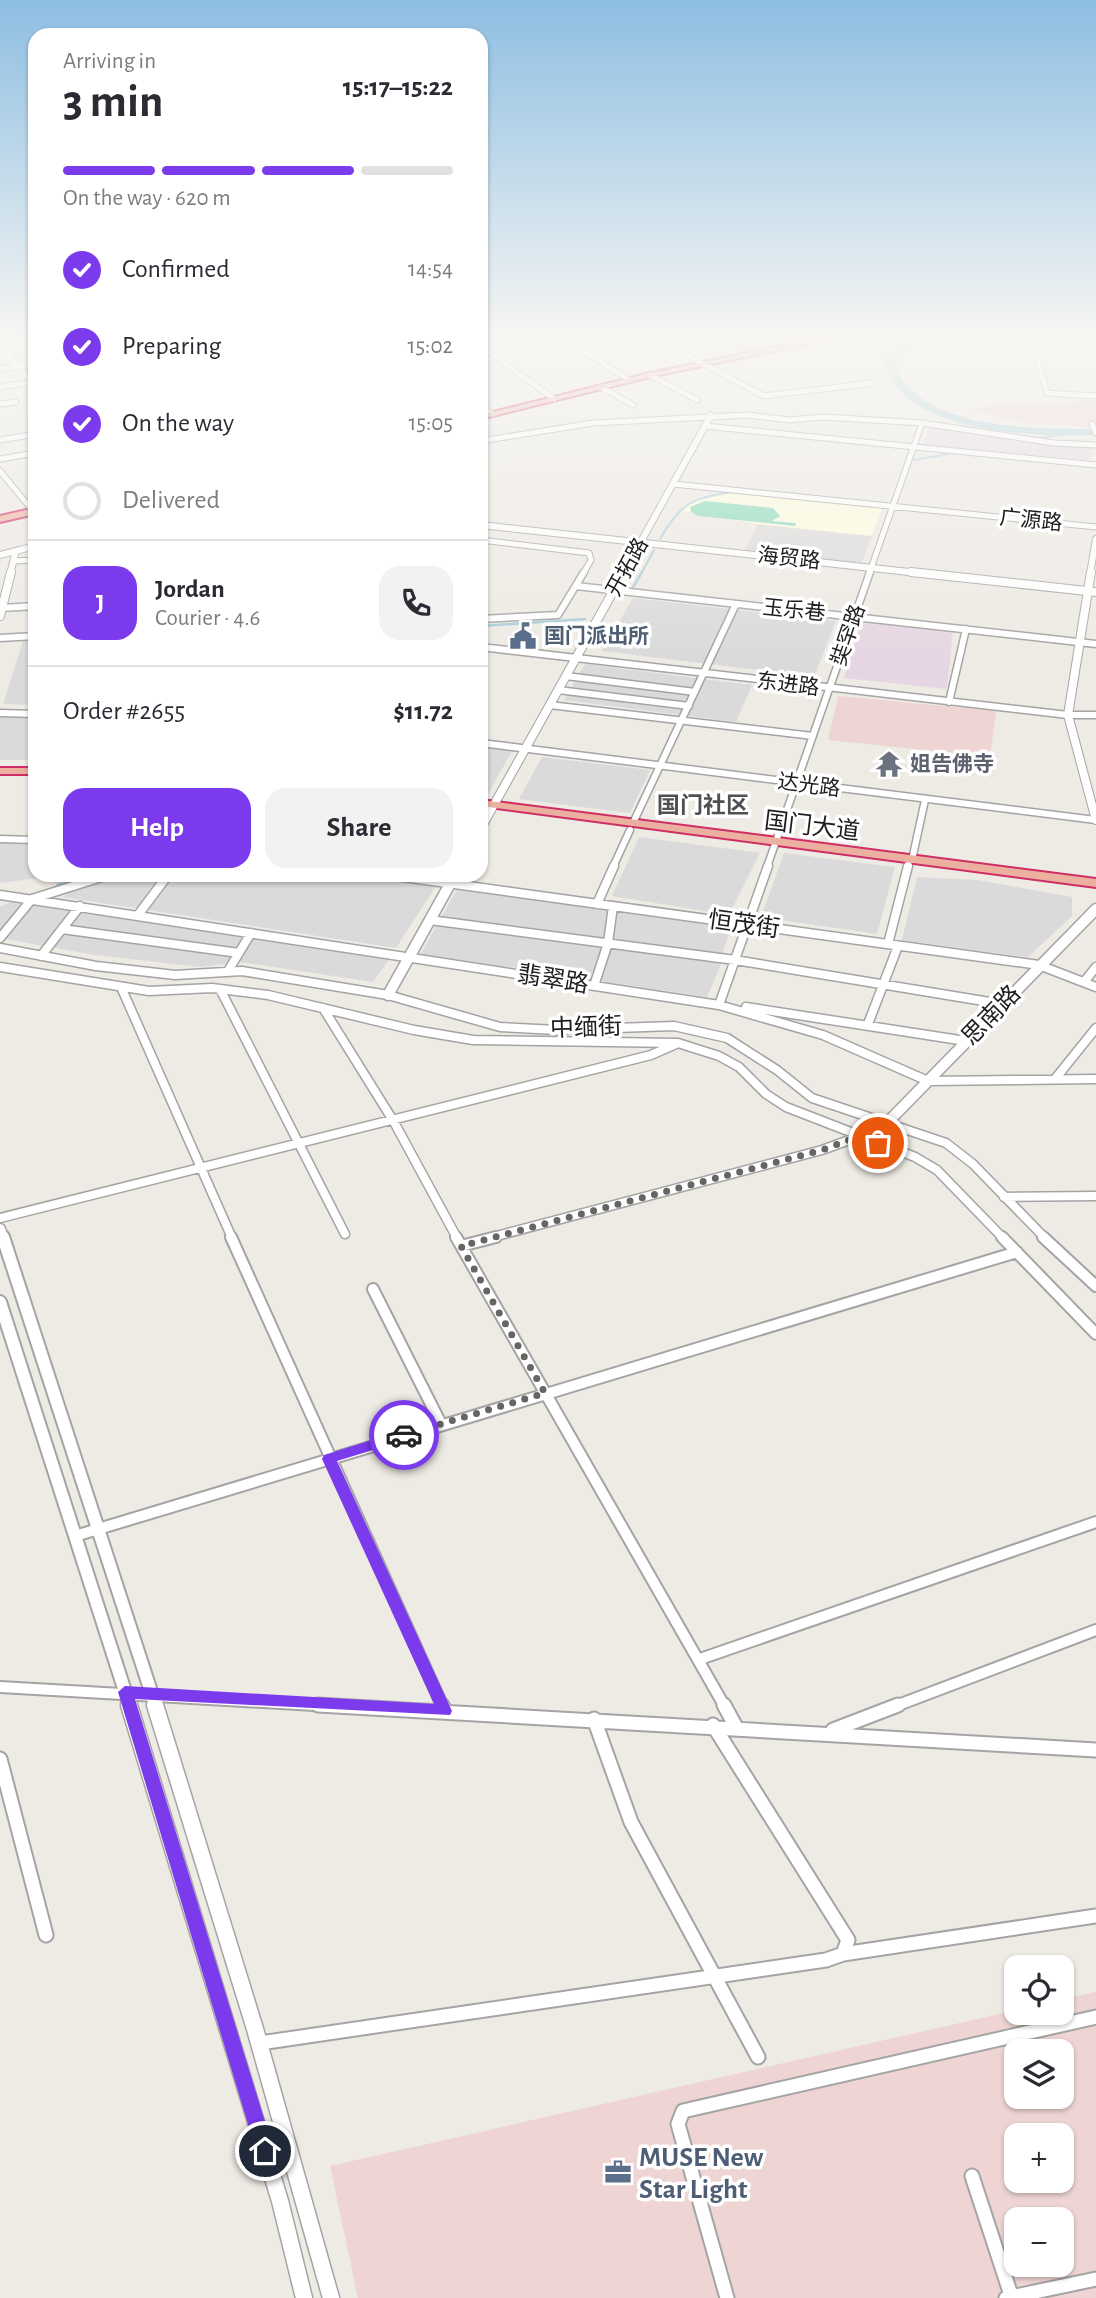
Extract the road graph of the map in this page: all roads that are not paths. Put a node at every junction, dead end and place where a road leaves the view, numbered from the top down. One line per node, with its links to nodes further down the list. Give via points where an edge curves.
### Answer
1 (693, 447): 8 (street, 开拓路)
2 (914, 447): 10 (street, 奘罕路)
3 (926, 447): 6 (street)
4 (28, 454): 5 (street)
5 (0, 460)
6 (1096, 465)
7 (0, 471): 9 (street)
8 (673, 484): 10 (street, 广源路); 17 (street, 开拓路)
9 (28, 505)
10 (893, 506): 14 (street, 广源路); 23 (street, 奘罕路)
11 (28, 512): 12 (highway)
12 (0, 519)
13 (488, 526): 17 (street, 海贸路)
14 (1096, 527)
15 (1096, 539): 26 (street)
16 (488, 541): 24 (street, via 589,553 591,560)
17 (640, 542): 23 (street, 海贸路); 25 (street, 开拓路)
18 (28, 548): 19 (street)
19 (16, 551): 20 (street); 22 (street)
20 (0, 555)
21 (28, 560): 22 (street)
22 (14, 561): 29 (street)
23 (872, 568): 26 (street, 海贸路); 31 (street, 奘罕路)
24 (576, 586): 25 (street, 玉乐巷); 32 (street, via 558,615)
25 (614, 590): 27 (street, 玉乐巷); 39 (street, 开拓路)
26 (1092, 592): 36 (street)
27 (736, 604): 31 (street, 玉乐巷); 40 (street)
28 (28, 606): 29 (street)
29 (2, 608): 30 (street)
30 (0, 617)
31 (855, 617): 33 (street, 玉乐巷); 42 (street, 奘罕路)
32 (488, 620)
33 (966, 629): 36 (street, 玉乐巷); 45 (street)
34 (28, 636): 35 (street)
35 (0, 638)
36 (1080, 642): 37 (street, 玉乐巷); 50 (street)
37 (1096, 644)
38 (488, 648): 39 (street, 东进路)
39 (575, 659): 40 (street, 东进路); 41 (street, 开拓路)
40 (703, 674): 42 (street, 东进路); 44 (street)
41 (566, 676): 43 (street, 开拓路); 44 (street)
42 (829, 689): 45 (street, 东进路); 53 (street, 奘罕路)
43 (558, 690): 46 (street, 开拓路); 47 (street)
44 (695, 692): 47 (street)
45 (949, 702): 50 (street, 东进路)
46 (550, 705): 52 (street); 55 (street, 开拓路)
47 (689, 706): 52 (street)
48 (0, 713): 49 (street)
49 (28, 714)
50 (1068, 715): 51 (street, 东进路); 65 (street)
51 (1096, 715)
52 (682, 721): 53 (street); 56 (street)
53 (813, 736): 61 (street, 奘罕路)
54 (488, 744): 55 (street, 达光路)
55 (525, 749): 56 (street, 达光路); 63 (street, 开拓路)
56 (661, 766): 61 (street, 达光路); 66 (street)
57 (0, 771): 58 (highway)
58 (28, 771)
59 (0, 777): 60 (highway)
60 (28, 777)
61 (797, 783): 62 (street, 达光路); 69 (street, 奘罕路)
62 (925, 800): 65 (street, 达光路); 70 (street)
63 (488, 806)
64 (488, 808): 66 (highway, 国门大道)
65 (1096, 820)
66 (632, 826): 69 (highway, 国门大道); 79 (street)
67 (0, 839): 68 (street)
68 (28, 840)
69 (775, 845): 70 (highway, 国门大道); 85 (street, 奘罕路)
70 (910, 863): 75 (highway, 国门大道); 76 (highway, 国门大道); 90 (street)
71 (86, 882): 78 (street)
72 (163, 882): 83 (street)
73 (451, 882): 84 (street)
74 (470, 882): 79 (street, 恒茂街)
75 (1096, 883)
76 (1096, 890)
77 (0, 895): 78 (street, 翡翠路)
78 (32, 899): 80 (street, 翡翠路); 88 (street)
79 (597, 904): 81 (street, 恒茂街)
80 (80, 906): 83 (street, 翡翠路); 86 (street)
81 (613, 906): 85 (street, 恒茂街); 89 (street)
82 (1096, 909): 96 (street, 思南路)
83 (138, 915): 87 (street, 翡翠路)
84 (430, 920): 89 (street); 94 (street)
85 (747, 925): 90 (street, 恒茂街); 95 (street, 奘罕路)
86 (62, 929): 92 (street); 93 (street)
87 (251, 933): 92 (street); 94 (street, 翡翠路)
88 (0, 938)
89 (608, 943): 95 (street); 102 (street)
90 (893, 945): 96 (street, 恒茂街); 101 (street)
91 (0, 948): 93 (street, 中缅街)
92 (239, 953): 99 (street)
93 (41, 956): 99 (street, 中缅街, via 175,975)
94 (409, 957): 102 (street, 翡翠路); 106 (street)
95 (735, 960): 101 (street); 108 (street, 奘罕路)
96 (1039, 965): 100 (street, 恒茂街); 107 (street, 思南路)
97 (0, 967): 103 (street)
98 (1096, 967): 100 (street)
99 (228, 971): 106 (street, 中缅街)
100 (1084, 982): 104 (street, 恒茂街)
101 (883, 984): 107 (street); 110 (street)
102 (594, 986): 108 (street, 翡翠路)
103 (121, 987): 105 (street); 121 (street)
104 (1096, 987)
105 (220, 989): 109 (street); 120 (street)
106 (388, 995): 118 (street, 中缅街, via 499,1027 674,1026 727,1038 811,1098)
107 (1002, 1004): 112 (street, 思南路)
108 (719, 1005): 110 (street); 116 (street, 翡翠路, via 824,1035)
109 (323, 1008): 113 (street, via 473,1040); 117 (street)
110 (868, 1024): 112 (street)
111 (1096, 1028): 114 (street)
112 (966, 1041): 116 (street, 思南路)
113 (678, 1043): 117 (street, via 651,1055); 119 (street, via 739,1067 786,1107)
114 (1055, 1079): 115 (street, 翡翠路); 116 (street, 翡翠路)
115 (1096, 1079)
116 (928, 1081): 118 (street, 思南路)
117 (394, 1122): 120 (street); 127 (street)
118 (887, 1123): 123 (street, 中缅街, via 946,1143)
119 (860, 1136): 127 (street); 128 (street, via 937,1170)
120 (298, 1143): 121 (street); 126 (street)
121 (201, 1167): 124 (street); 139 (street)
122 (1096, 1196): 123 (street)
123 (1004, 1197): 129 (street, 中缅街)
124 (0, 1218)
125 (0, 1229): 132 (street)
126 (345, 1234)
127 (461, 1246): 135 (street)
128 (1017, 1252): 134 (street); 135 (street)
129 (1096, 1286)
130 (373, 1289): 138 (street)
131 (0, 1303): 133 (street)
132 (29, 1318): 133 (street); 136 (street)
133 (7, 1325): 137 (street)
134 (1096, 1334)
135 (545, 1393): 138 (street); 144 (street)
136 (59, 1408): 137 (street); 141 (street)
137 (36, 1414): 142 (street)
138 (441, 1423): 139 (street)
139 (329, 1459): 141 (street); 148 (street)
140 (1096, 1522): 144 (street)
141 (99, 1530): 142 (street); 147 (street)
142 (75, 1536): 146 (street)
143 (1096, 1630): 152 (street)
144 (699, 1658): 151 (street)
145 (0, 1687): 146 (street)
146 (125, 1692): 147 (street); 164 (street, via 279,2200)
147 (150, 1694): 148 (street); 160 (street)
148 (444, 1711): 149 (street)
149 (594, 1719): 150 (street); 158 (street, via 631,1822)
150 (713, 1726): 151 (street); 157 (street, via 848,1940)
151 (736, 1727): 152 (street)
152 (828, 1732): 153 (street)
153 (1096, 1749)
154 (0, 1759): 156 (street)
155 (1096, 1916): 157 (street)
156 (46, 1935)
157 (843, 1954): 158 (street)
158 (713, 1976): 160 (street); 161 (street)
159 (1096, 2017): 166 (street, via 683,2112 678,2124)
160 (260, 2043): 165 (street)
161 (758, 2057)
162 (972, 2176): 167 (street)
163 (1096, 2279): 167 (street)
164 (304, 2298)
165 (331, 2298)
166 (727, 2298)
167 (1010, 2298)

